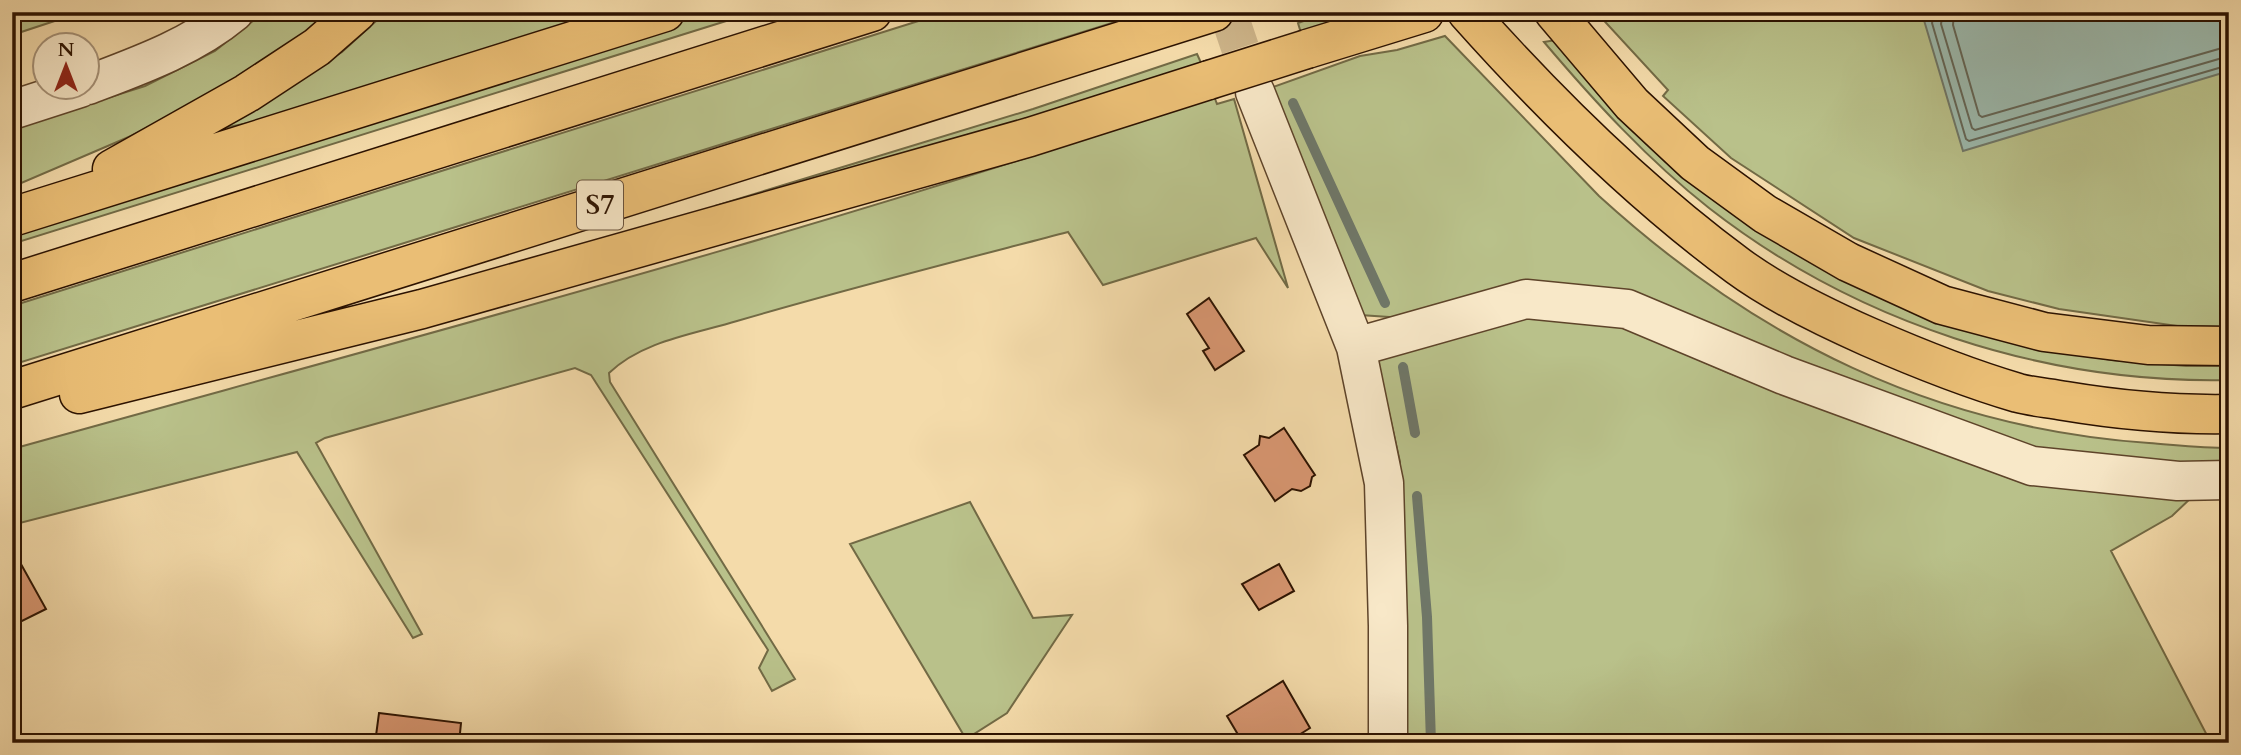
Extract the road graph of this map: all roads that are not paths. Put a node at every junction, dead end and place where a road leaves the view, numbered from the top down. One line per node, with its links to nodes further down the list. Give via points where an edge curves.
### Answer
1 (234, 12): 9 (street, via 217,27 146,64)
2 (357, 12): 13 (highway, via 317,47 247,93)
3 (665, 12): 13 (highway)
4 (872, 12): 14 (highway)
5 (1467, 12): 19 (highway, via 1595,144 1672,214 1740,268 1826,318 1927,362 2020,393 2101,407)
6 (1423, 13): 18 (highway, bridge, via 1030,137 422,309)
7 (1201, 16): 17 (highway, S7)
8 (1564, 24): 15 (highway, via 1632,104 1695,163 1765,215 1848,262 1942,305 2044,332 2148,345)
9 (102, 80)
10 (1255, 92): 16 (street)
11 (37, 102): 12 (street)
12 (12, 110)
13 (27, 212)
14 (12, 283)
15 (2229, 346)
16 (1356, 347): 20 (street, via 1526,299 1627,309 1784,375 2032,466 2179,481); 21 (street, via 1384,483)
17 (12, 390)
18 (12, 410)
19 (2229, 414)
20 (2229, 480)
21 (1388, 743)

